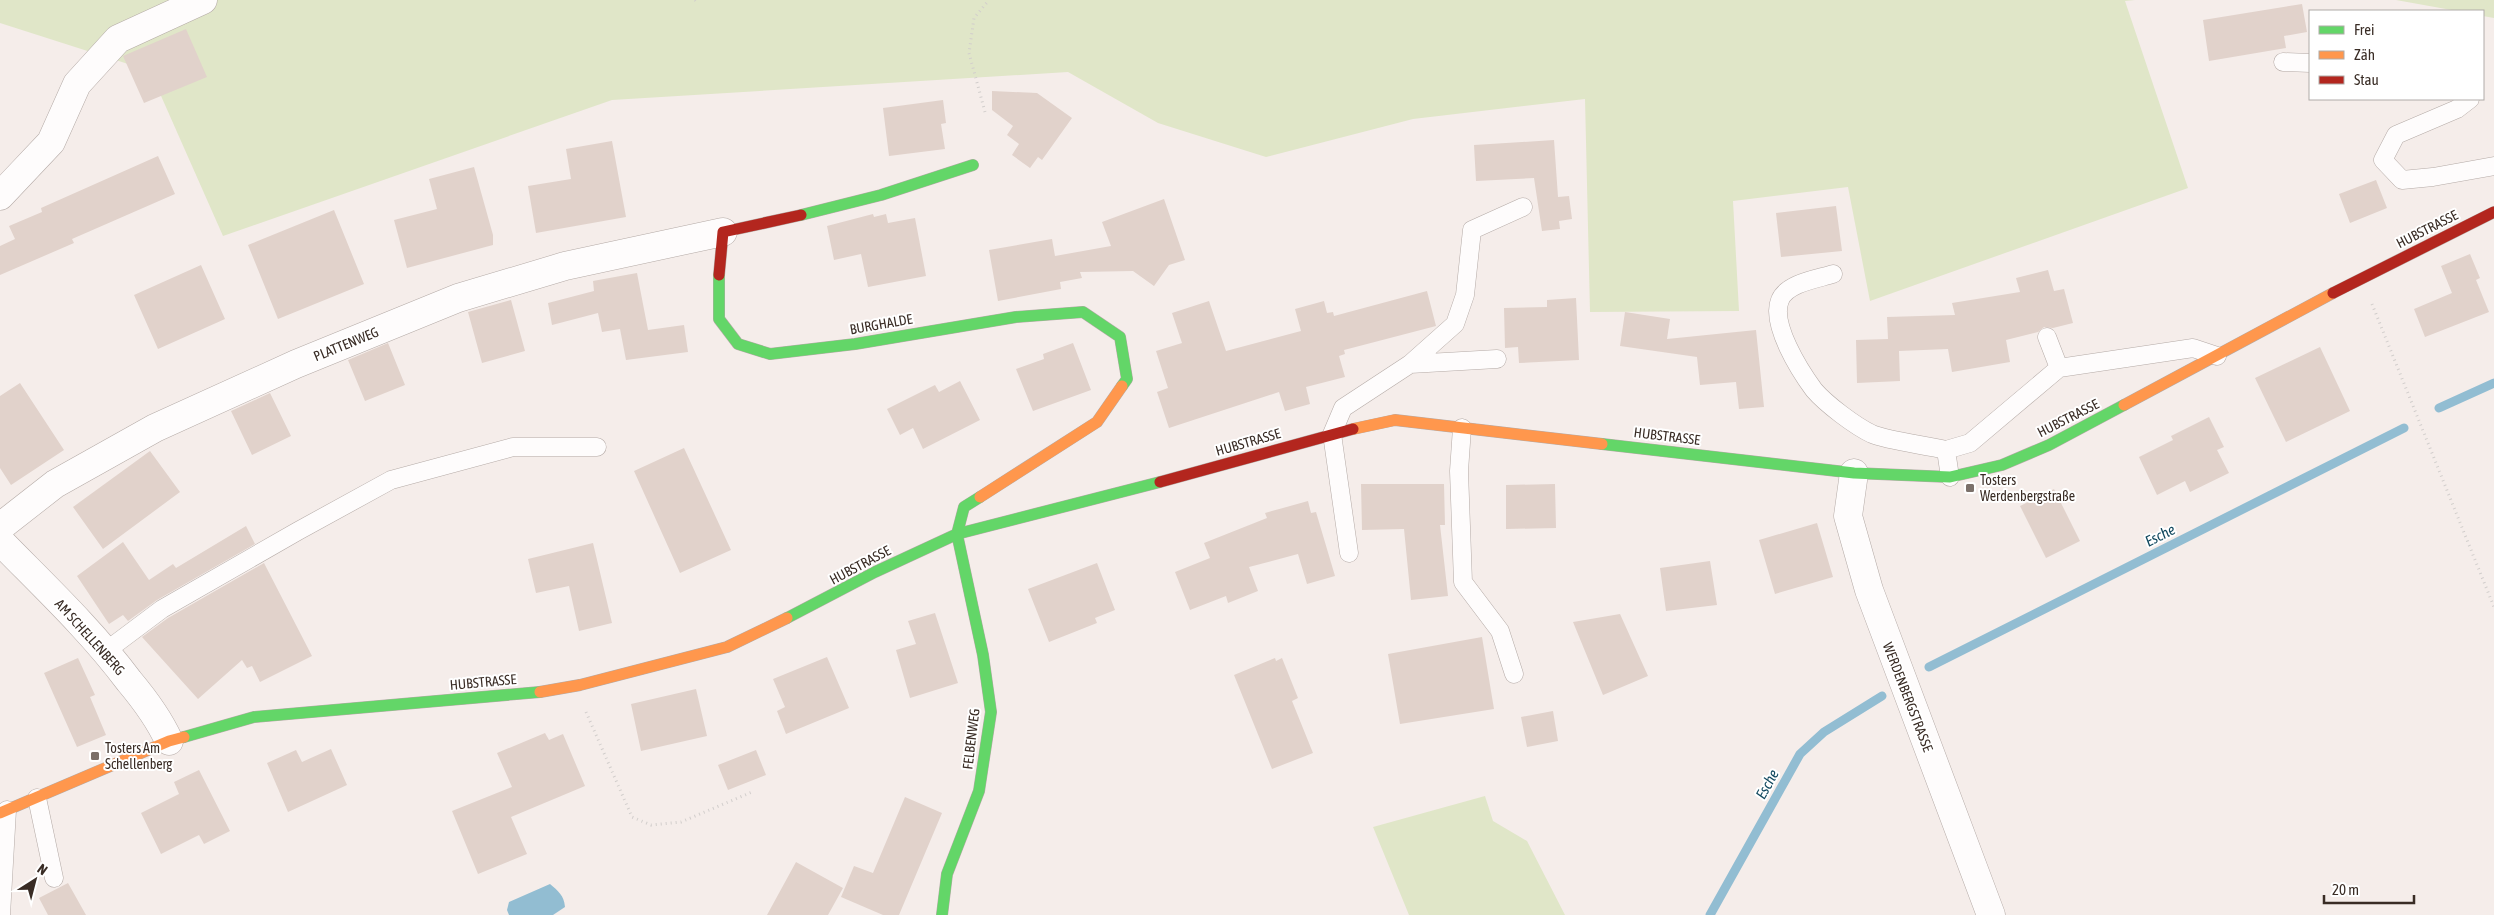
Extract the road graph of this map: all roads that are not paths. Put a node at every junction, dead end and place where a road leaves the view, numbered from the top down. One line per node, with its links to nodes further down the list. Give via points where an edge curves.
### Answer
1 (202, 0): 7 (street, via 118,39 77,84 51,142)
2 (2283, 62): 3 (lane)
3 (2309, 63)
4 (2469, 100): 6 (lane, via 2457,109 2396,135 2383,160 2402,180 2433,178)
5 (973, 165): 10 (street, via 899,191 806,216)
6 (2494, 166)
7 (0, 196)
8 (1523, 207): 15 (lane, via 1472,230 1465,295 1455,324)
9 (2494, 212): 13 (street, HUBSTRASSE)
10 (723, 232): 23 (street, PLATTENWEG, via 556,268 458,298 155,428 55,484); 24 (street, BURGHALDE, via 719,319 738,344 770,354 855,344 1016,317 1083,312 1120,337 1127,379 1097,422 964,507)
11 (1833, 274): 20 (lane, via 1789,289 1780,300 1778,315 1789,350 1815,391 1841,414 1872,434)
12 (2047, 337): 16 (lane)
13 (2217, 356): 16 (lane, via 2192,348); 22 (street, HUBSTRASSE, via 2049,445 2002,465)
14 (1497, 359): 15 (lane)
15 (1410, 364): 18 (lane, via 1343,408)
16 (2059, 368): 20 (lane, via 1970,443)
17 (1462, 428): 18 (street, HUBSTRASSE, via 1395,420); 21 (street, HUBSTRASSE); 28 (lane, via 1459,471 1463,582 1500,631)
18 (1332, 434): 24 (street, HUBSTRASSE); 26 (lane)
19 (596, 447): 27 (lane, via 513,447 391,480 162,610)
20 (1946, 450): 22 (lane)
21 (1854, 473): 22 (street, HUBSTRASSE); 35 (street, WERDENBERGSTRASSE, via 1848,516 1869,590)
22 (1950, 478)
23 (0, 527)
24 (957, 534): 29 (street, HUBSTRASSE, via 727,647 537,693 254,717); 34 (street, FELBENWEG, via 983,655 991,712 979,791 947,874)
25 (0, 541): 27 (street, AM SCHELLENBERG)
26 (1349, 553)
27 (106, 651): 29 (street, AM SCHELLENBERG, via 150,707)
28 (1514, 674)
29 (169, 741): 30 (street, HUBSTRASSE)
30 (37, 798): 31 (street, HUBSTRASSE); 32 (lane)
31 (3, 812): 33 (lane)
32 (54, 878)
33 (1, 915)
34 (942, 915)
35 (1991, 915)

